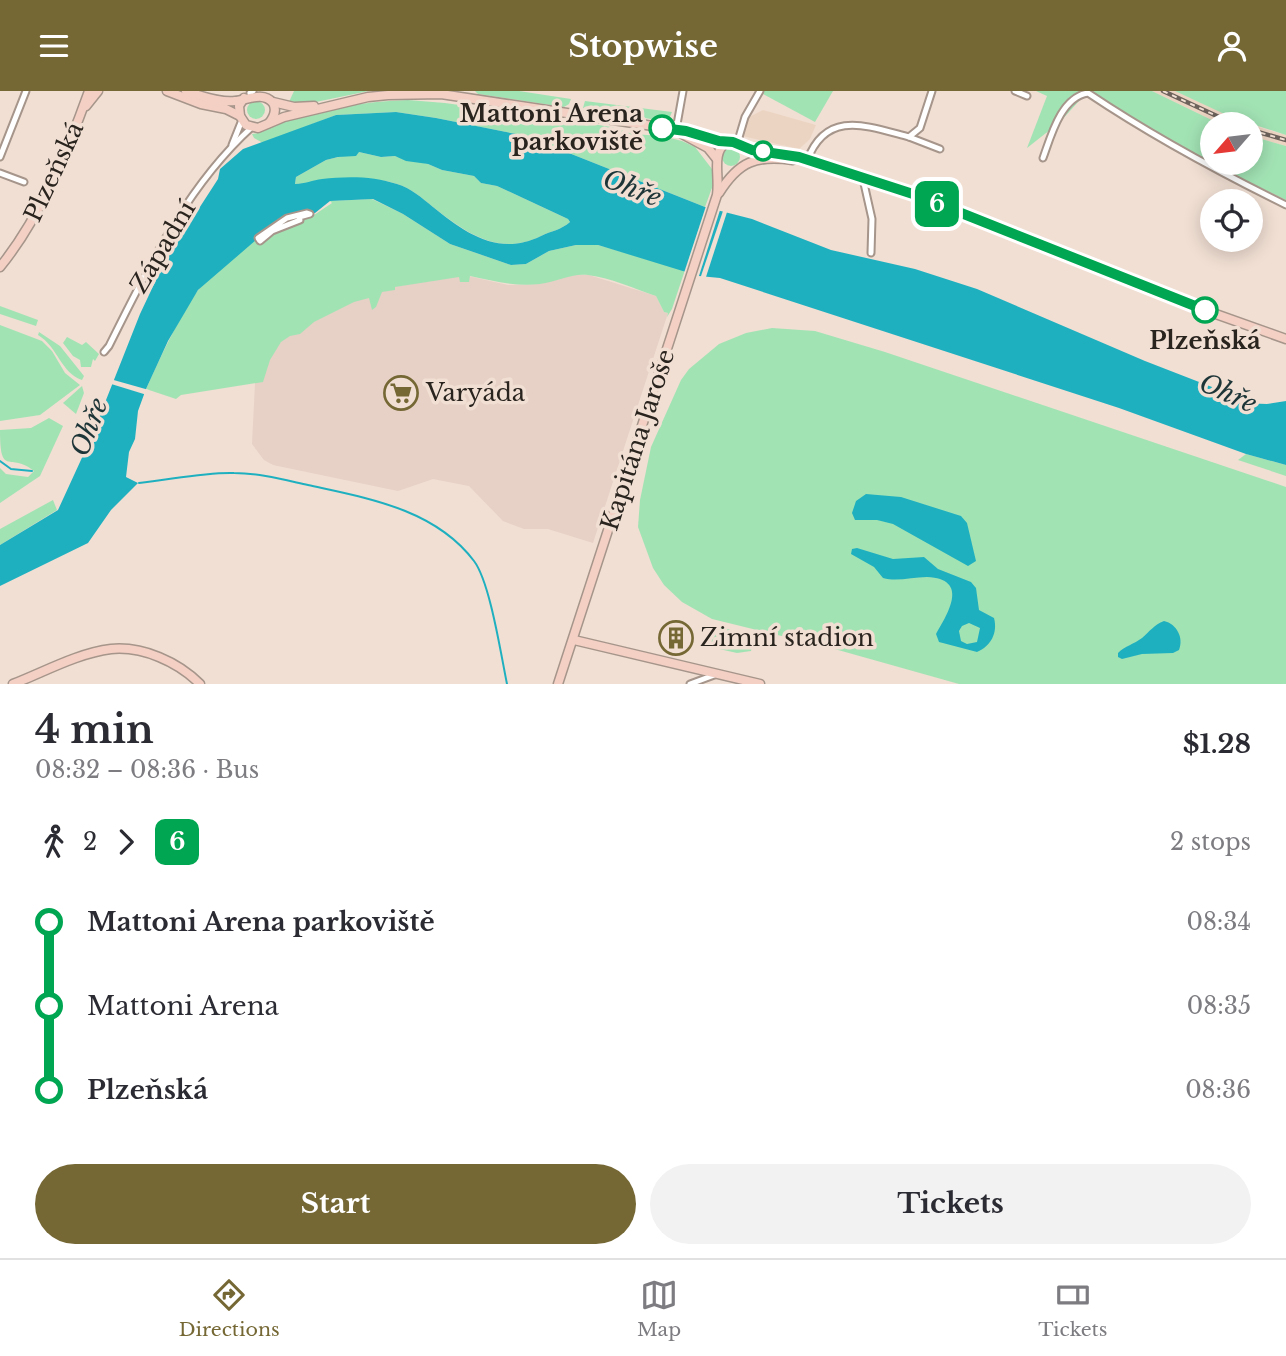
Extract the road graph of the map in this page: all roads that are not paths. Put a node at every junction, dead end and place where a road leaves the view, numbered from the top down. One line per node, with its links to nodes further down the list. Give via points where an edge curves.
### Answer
1 (26, 91): 24 (street)
2 (89, 91): 14 (street, Plzeňská)
3 (98, 91): 14 (street, Plzeňská)
4 (167, 91): 15 (street)
5 (186, 91): 10 (street, via 235,101)
6 (683, 91): 18 (street)
7 (760, 91): 21 (street, via 745,117)
8 (932, 91): 19 (street, via 920,128)
9 (1014, 91): 11 (street)
10 (249, 94): 12 (street); 15 (street, Západní, via 239,106)
11 (1027, 96)
12 (270, 97): 13 (street, via 294,107); 16 (street, via 275,112)
13 (338, 103): 16 (street); 18 (street, via 388,95 441,94)
14 (82, 111): 36 (street, Plzeňská, via 22,239)
15 (241, 118): 17 (street); 22 (street, Západní)
16 (269, 123): 17 (street)
17 (252, 127): 22 (street, Západní)
18 (676, 130): 20 (street); 26 (street, via 708,148)
19 (909, 137): 23 (street); 27 (street, via 844,125 816,140)
20 (726, 142): 21 (street); 26 (street)
21 (740, 146): 27 (street); 28 (street, via 745,157)
22 (231, 148): 38 (street, Západní, via 160,243)
23 (940, 149)
24 (0, 157)
25 (1043, 158): 33 (street, via 1058,119 1075,99 1088,93 1194,159)
26 (717, 160): 28 (street, via 725,170); 32 (street, Kapitána Jaroše)
27 (807, 161): 28 (street, via 764,159); 30 (street)
28 (739, 168): 32 (street, Kapitána Jaroše)
29 (0, 173): 31 (street)
30 (863, 179): 35 (street, via 872,219); 37 (street, via 916,195 1165,296)
31 (24, 183)
32 (718, 195): 39 (street, Kapitána Jaroše)
33 (1286, 205)
34 (270, 228): 34 (street, via 260,241 310,213 287,218)
35 (872, 253)
36 (0, 267)
37 (1286, 339)
38 (104, 352)
39 (574, 640): 40 (street); 43 (street, Kapitána Jaroše)
40 (718, 674): 44 (street); 45 (street)
41 (13, 684): 42 (street, via 114,649 169,661)
42 (200, 684)
43 (558, 684)
44 (690, 684)
45 (760, 684)

